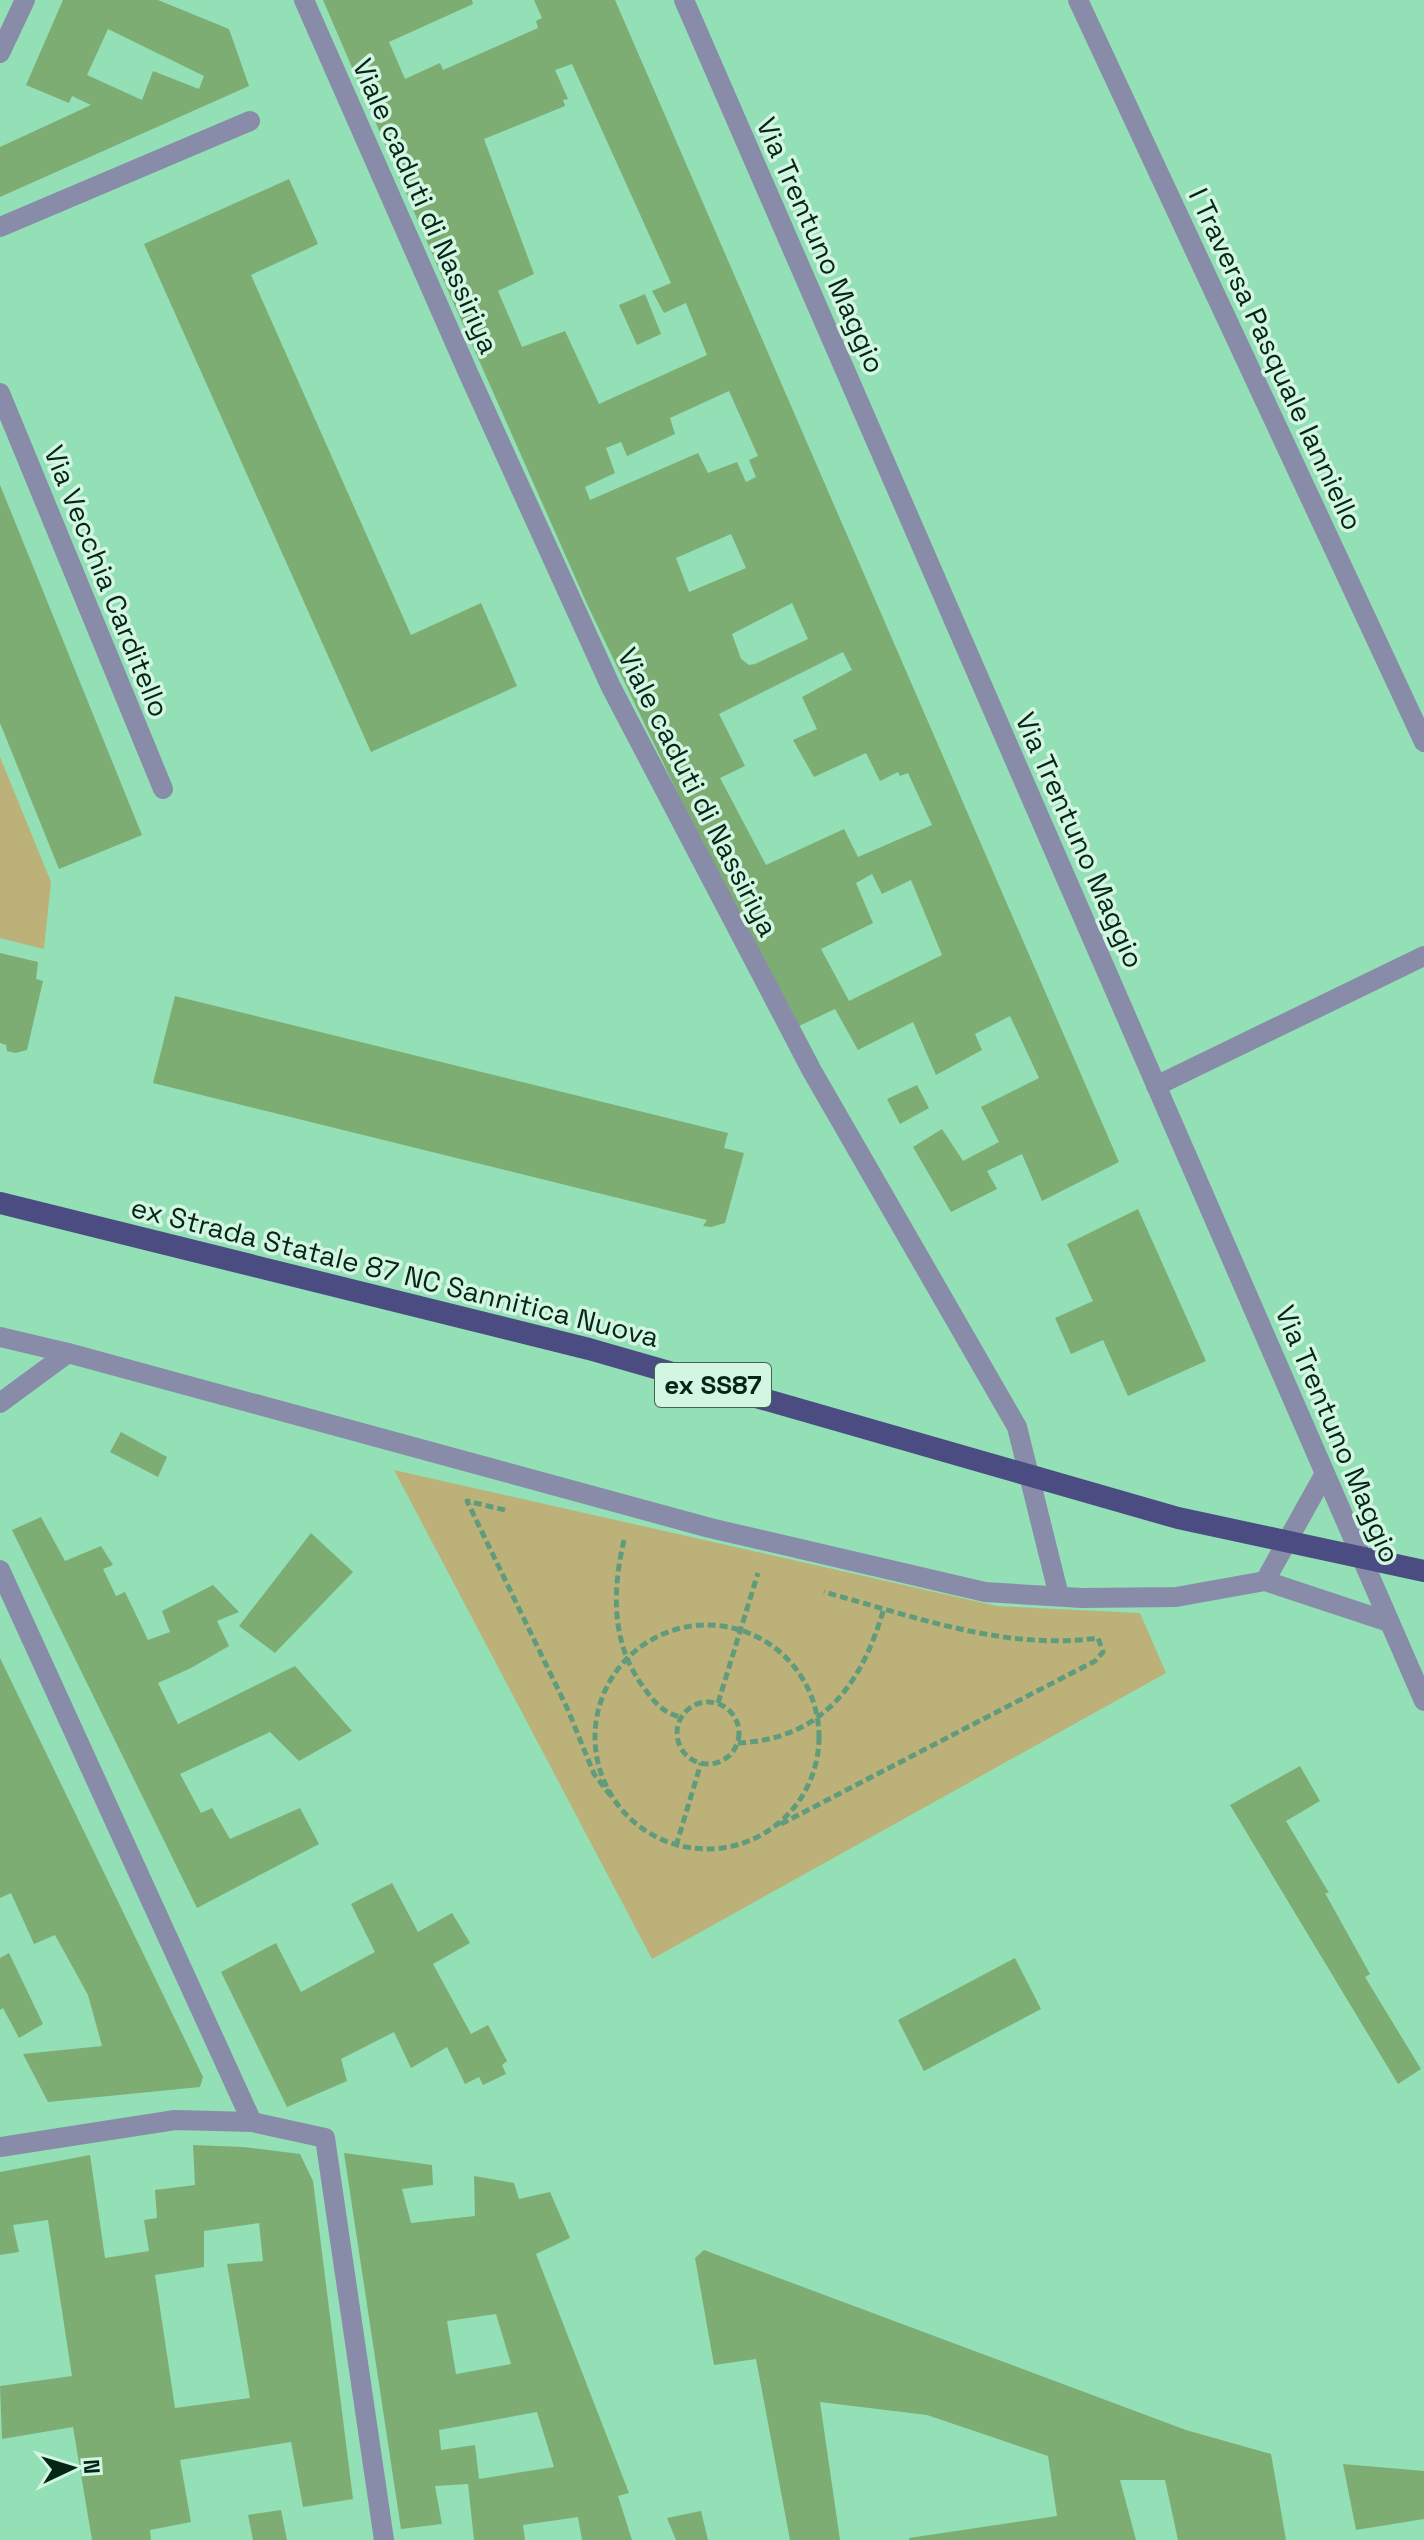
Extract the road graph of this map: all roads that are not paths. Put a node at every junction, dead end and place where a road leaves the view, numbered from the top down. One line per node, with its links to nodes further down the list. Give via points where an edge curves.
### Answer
1 (25, 0): 5 (street)
2 (304, 0): 21 (street, Viale caduti di Nassiriya, via 611,687 812,1071 1017,1427)
3 (684, 0): 12 (street, Via Trentuno Maggio)
4 (1078, 0): 9 (street, I Traversa Pasquale Ianniello)
5 (0, 53)
6 (250, 121): 7 (street)
7 (0, 227)
8 (0, 393): 10 (street, Via Vecchia Carditello)
9 (1424, 742)
10 (163, 789)
11 (1424, 956): 12 (street)
12 (1156, 1086): 17 (street, Via Trentuno Maggio)
13 (0, 1203): 19 (highway, ex Strada Statale 87 NC Sannitica Nuova / ex SS87, via 589,1349 1178,1518)
14 (0, 1337): 15 (street)
15 (68, 1353): 16 (street); 21 (street, via 768,1541 985,1592)
16 (0, 1403)
17 (1324, 1475): 20 (street); 22 (street, Via Trentuno Maggio)
18 (0, 1570): 24 (street)
19 (1424, 1571)
20 (1265, 1581): 21 (street, via 1176,1597); 22 (street)
21 (1059, 1596)
22 (1389, 1622): 23 (street, Via Trentuno Maggio)
23 (1424, 1701)
24 (252, 2122): 25 (street, via 175,2120); 26 (street, via 325,2138)
25 (0, 2147)
26 (384, 2540)

